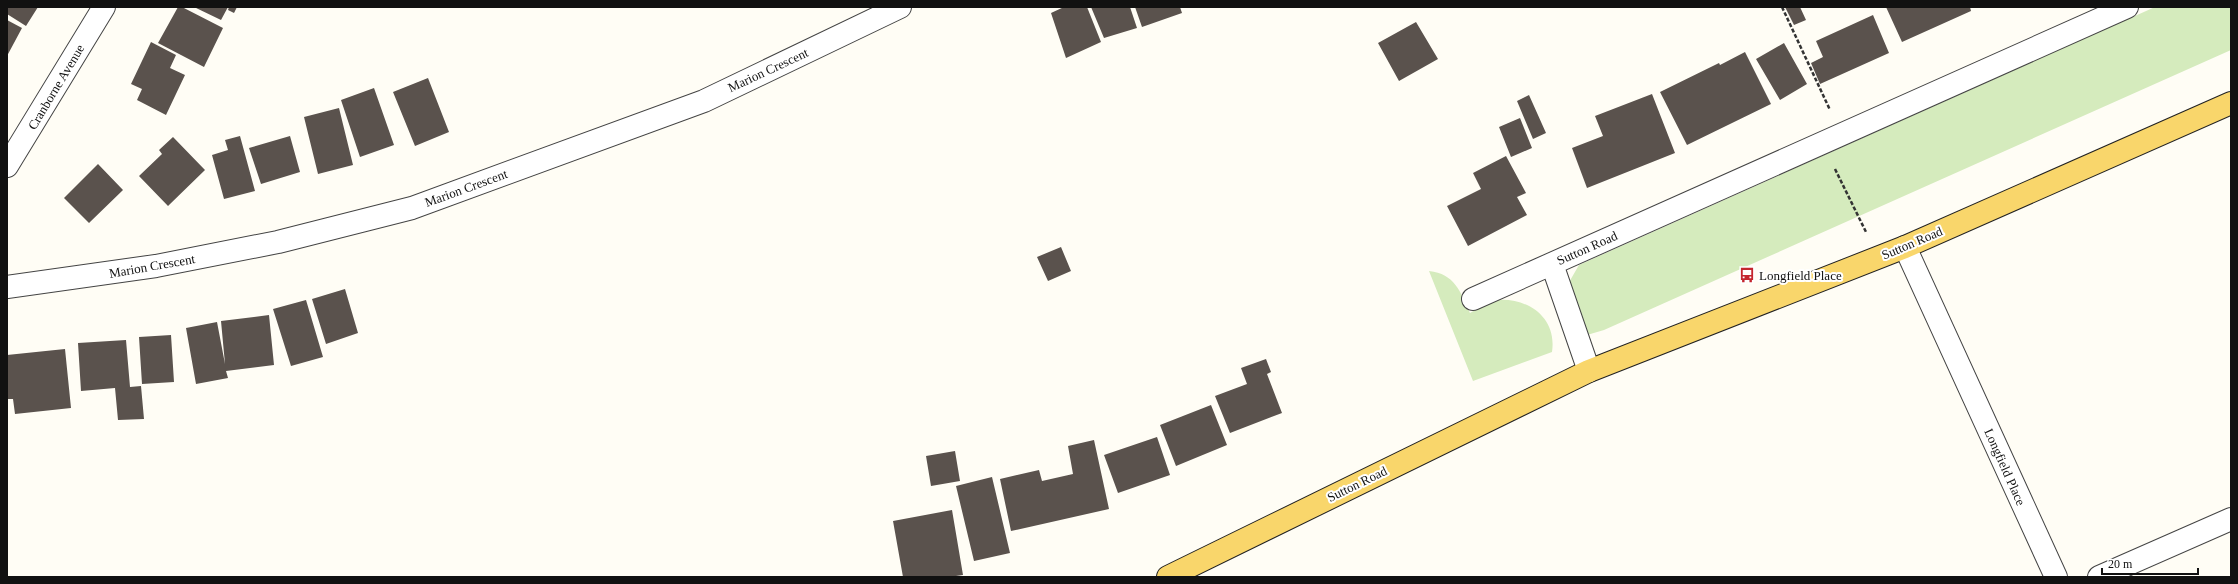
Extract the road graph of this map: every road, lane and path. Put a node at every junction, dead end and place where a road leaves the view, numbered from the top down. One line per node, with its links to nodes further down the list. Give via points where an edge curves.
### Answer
1 (104, 7): 7 (street, Cranborne Avenue)
2 (900, 7): 11 (street, Marion Crescent, via 704,101 412,208 278,242 156,266)
3 (1782, 7): 6 (path)
4 (2127, 7): 6 (street, Sutton Road)
5 (2231, 103): 8 (main road, Sutton Road)
6 (1832, 139): 9 (path); 10 (street, Sutton Road)
7 (7, 166)
8 (1906, 247): 9 (main road, Sutton Road); 16 (street, Longfield Place)
9 (1879, 257): 13 (main road, Sutton Road)
10 (1552, 264): 12 (street, Sutton Road); 13 (street, Sutton Road)
11 (7, 287)
12 (1473, 299)
13 (1589, 371): 15 (main road, Sutton Road)
14 (2231, 519): 17 (street)
15 (1168, 577)
16 (2056, 577)
17 (2099, 577)

